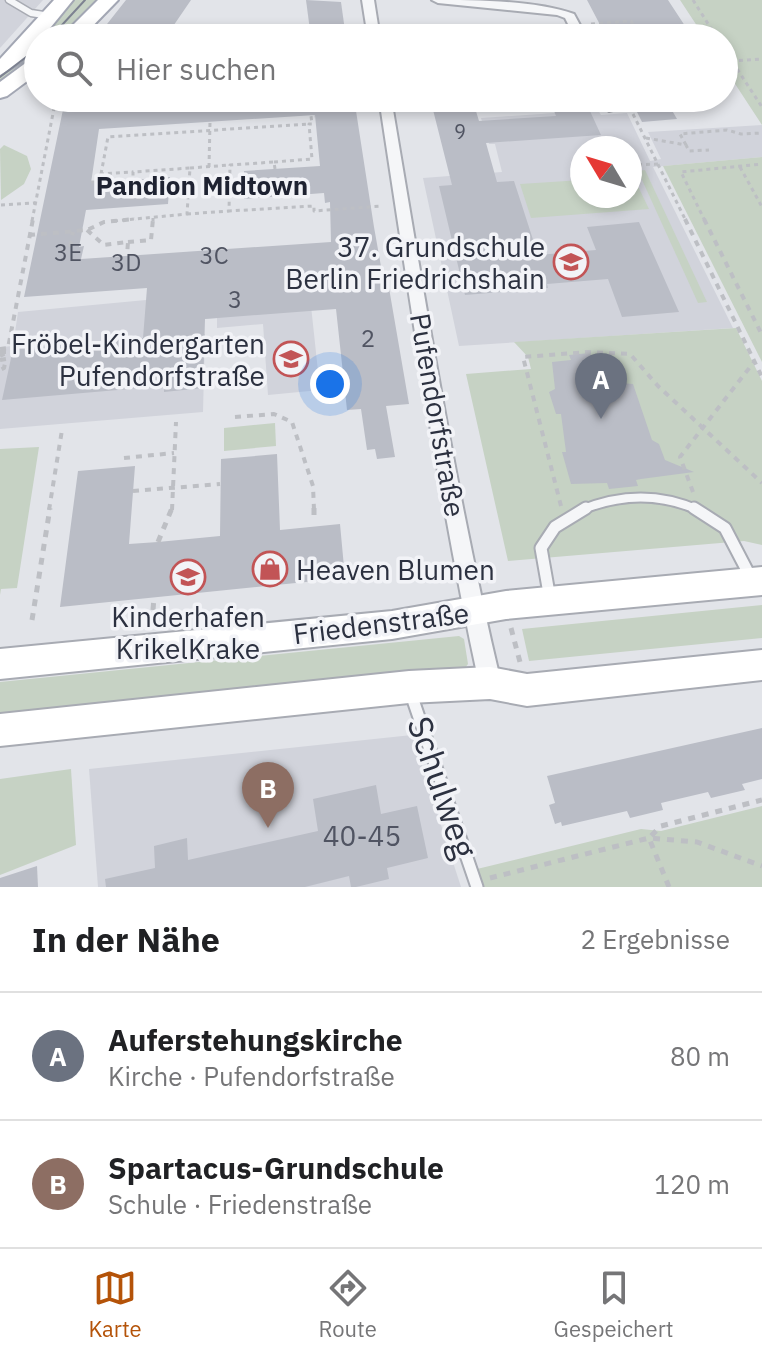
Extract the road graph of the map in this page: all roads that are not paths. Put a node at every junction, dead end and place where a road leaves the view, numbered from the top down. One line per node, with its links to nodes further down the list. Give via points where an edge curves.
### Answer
1 (9, 0): 6 (lane, via 31,13)
2 (64, 0): 6 (main road)
3 (109, 0): 8 (main road)
4 (368, 0): 9 (street)
5 (438, 0): 10 (street, via 567,14)
6 (50, 16): 7 (main road)
7 (42, 24)
8 (84, 24)
9 (372, 24)
10 (573, 24)
11 (24, 44): 12 (main road)
12 (0, 69)
13 (24, 74): 14 (main road)
14 (0, 92)
15 (387, 112): 18 (street, Pufendorfstraße, via 435,408)
16 (757, 581): 17 (street, Friedenstraße); 17 (lane, via 725,528 699,510 667,498 645,497 590,504 553,527 541,548)
17 (551, 600): 18 (street, Friedenstraße)
18 (476, 611): 19 (street, Friedenstraße, via 392,625); 21 (street, Pufendorfstraße)
19 (0, 664)
20 (762, 665): 21 (street, via 527,690)
21 (490, 683): 22 (street)
22 (409, 687): 23 (street); 24 (lane, Schulweg)
23 (0, 730)
24 (476, 884)

